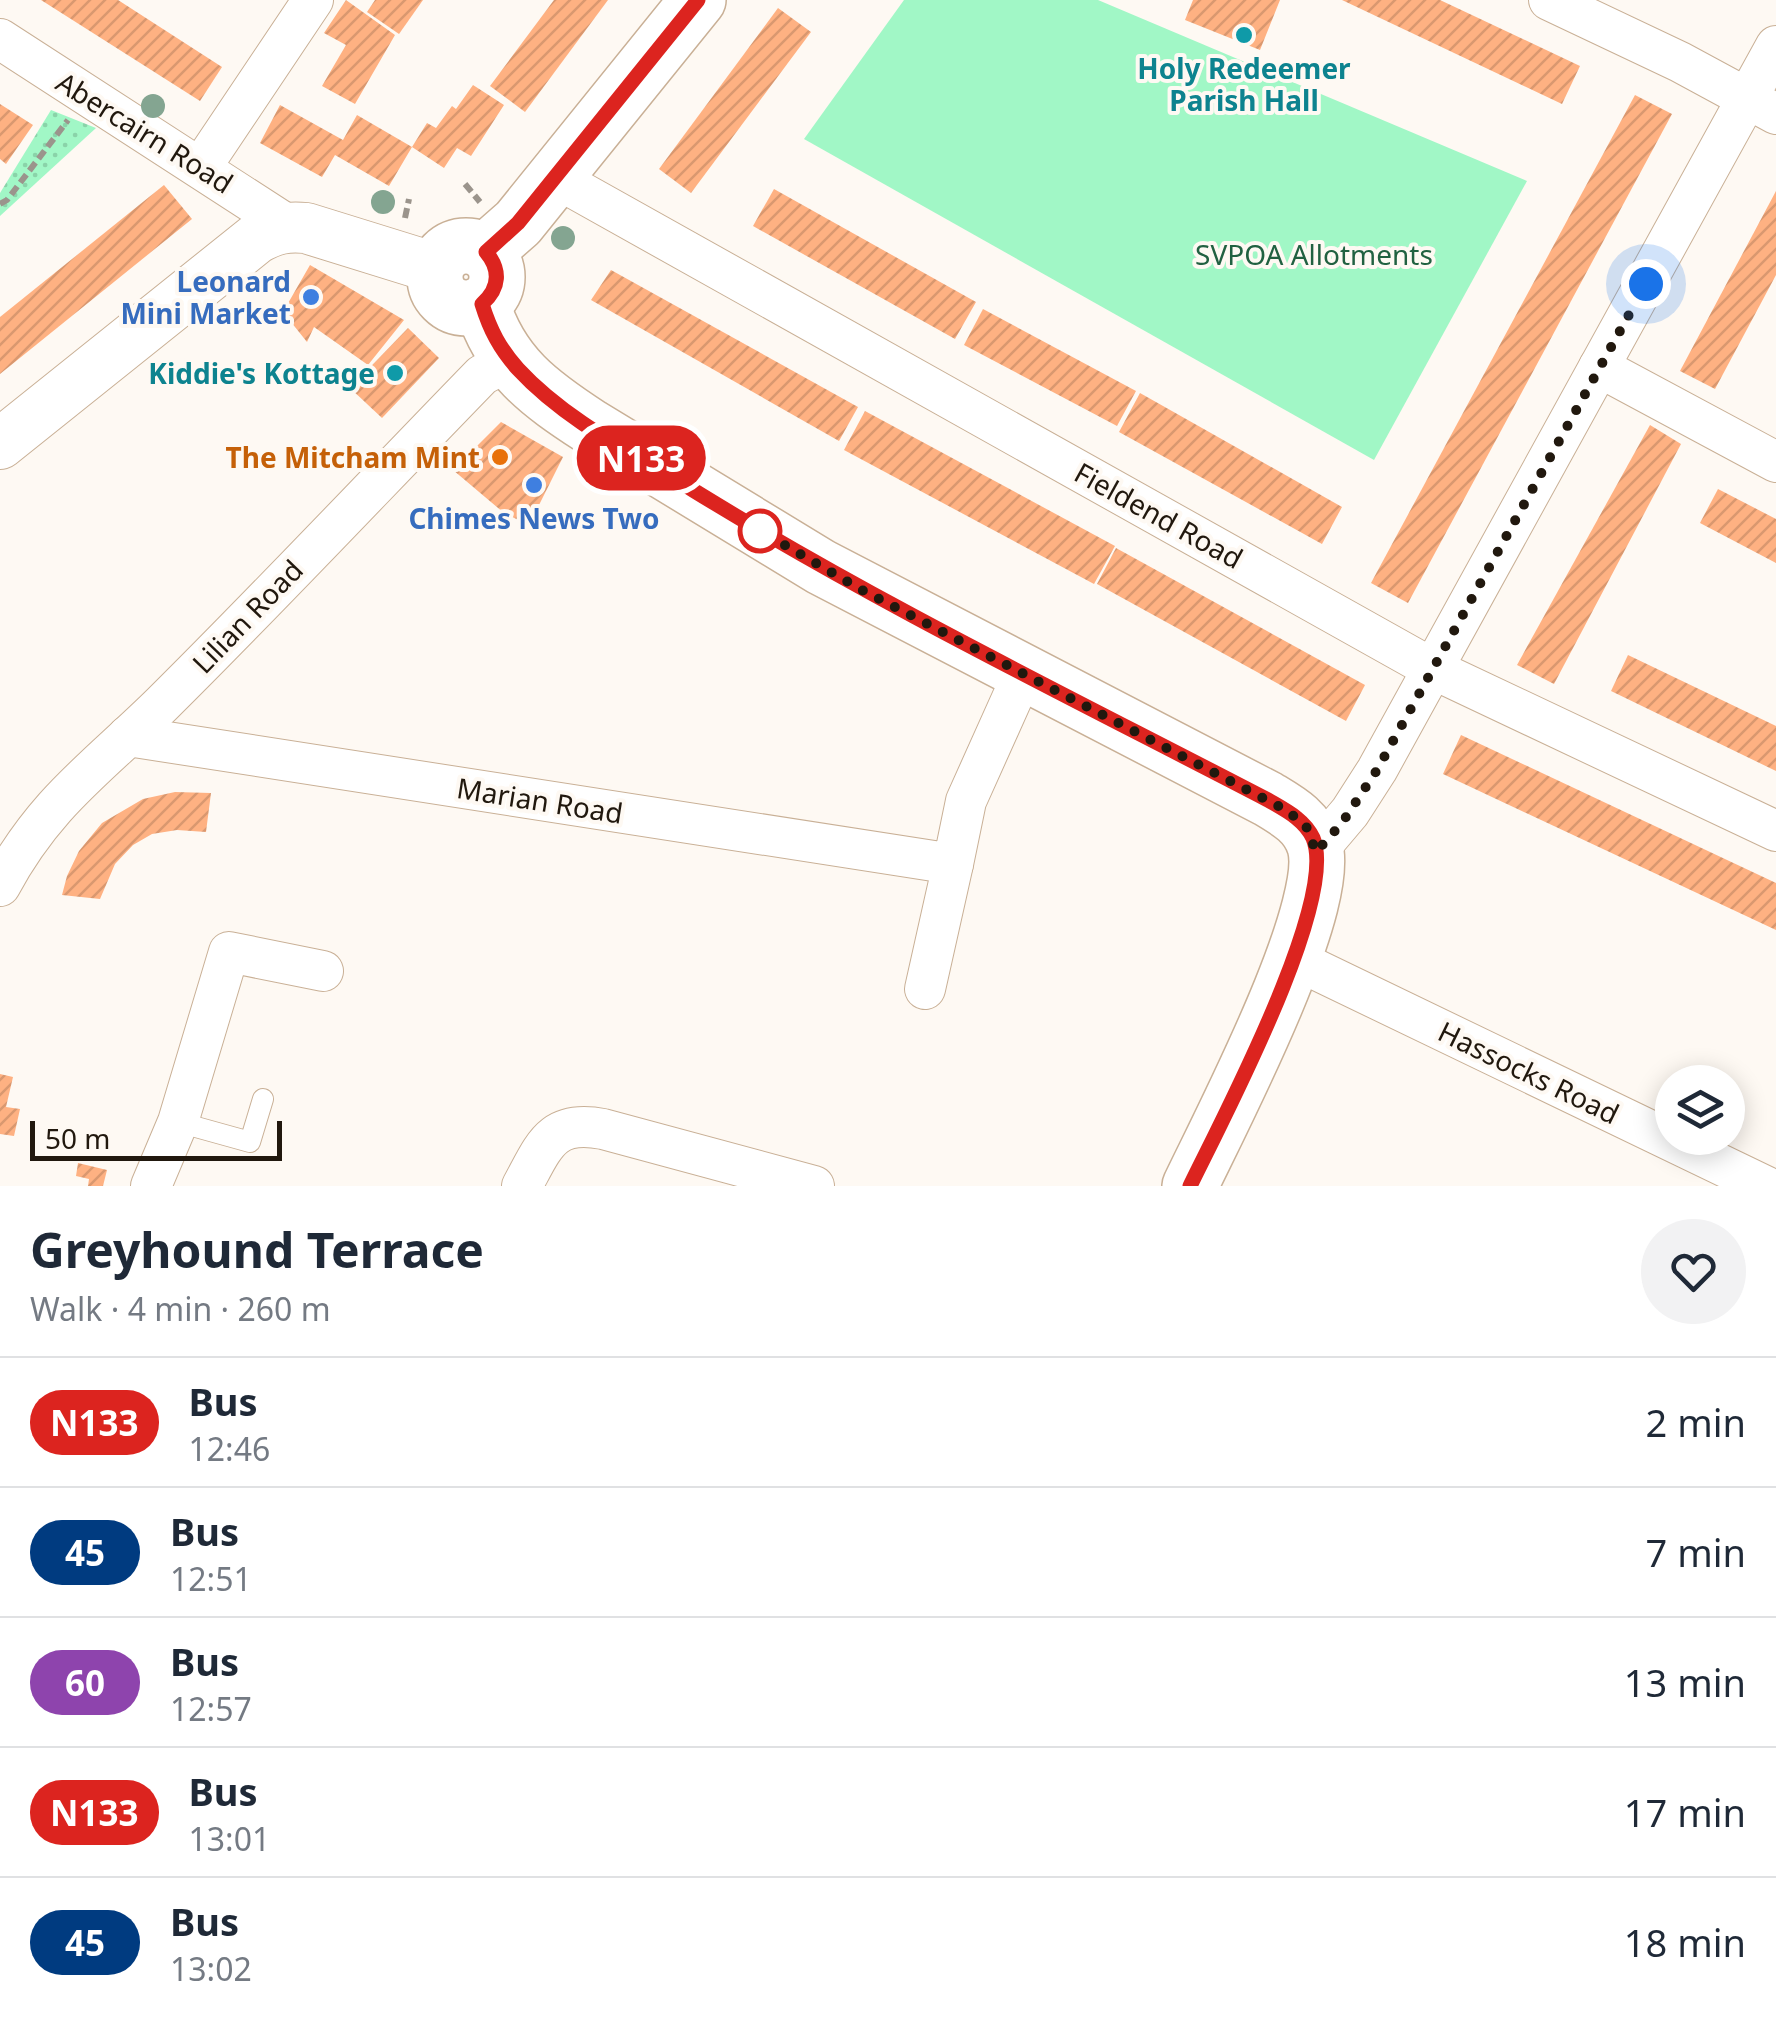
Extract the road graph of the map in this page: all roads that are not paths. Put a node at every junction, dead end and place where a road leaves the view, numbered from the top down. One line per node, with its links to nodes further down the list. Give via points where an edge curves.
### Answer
1 (313, 0): 7 (street)
2 (698, 0): 8 (main road)
3 (1549, 0): 6 (street)
4 (0, 39): 7 (street, Abercairn Road)
5 (1776, 46): 6 (street)
6 (1761, 106): 12 (street)
7 (201, 168): 9 (street, Abercairn Road)
8 (554, 177): 10 (main road, via 514,228); 15 (street, Fieldend Road)
9 (289, 226): 10 (street); 13 (street, via 256,239)
10 (471, 256): 11 (main road, via 491,334)
11 (510, 360): 16 (main road, via 562,408 704,497); 17 (street, Lilian Road, via 482,375)
12 (1599, 367): 14 (street); 15 (street)
13 (0, 444)
14 (1776, 462)
15 (1433, 668): 18 (street, Fieldend Road); 19 (street, via 1359,798)
16 (1024, 674): 19 (main road, via 1286,810 1306,826); 20 (street, via 972,784)
17 (128, 736): 20 (street, Marian Road); 21 (street, Lilian Road, via 42,818)
18 (1776, 831)
19 (1316, 852): 22 (main road, via 1317,877)
20 (953, 864): 24 (street)
21 (0, 886)
22 (1292, 958): 30 (main road); 31 (street, Hassocks Road)
23 (323, 971): 26 (street, via 229,952)
24 (925, 988)
25 (263, 1099): 26 (lane, via 250,1142)
26 (178, 1122): 27 (street)
27 (151, 1186)
28 (522, 1186): 29 (street, via 548,1140 574,1127)
29 (814, 1186)
30 (1190, 1186)
31 (1765, 1186)

